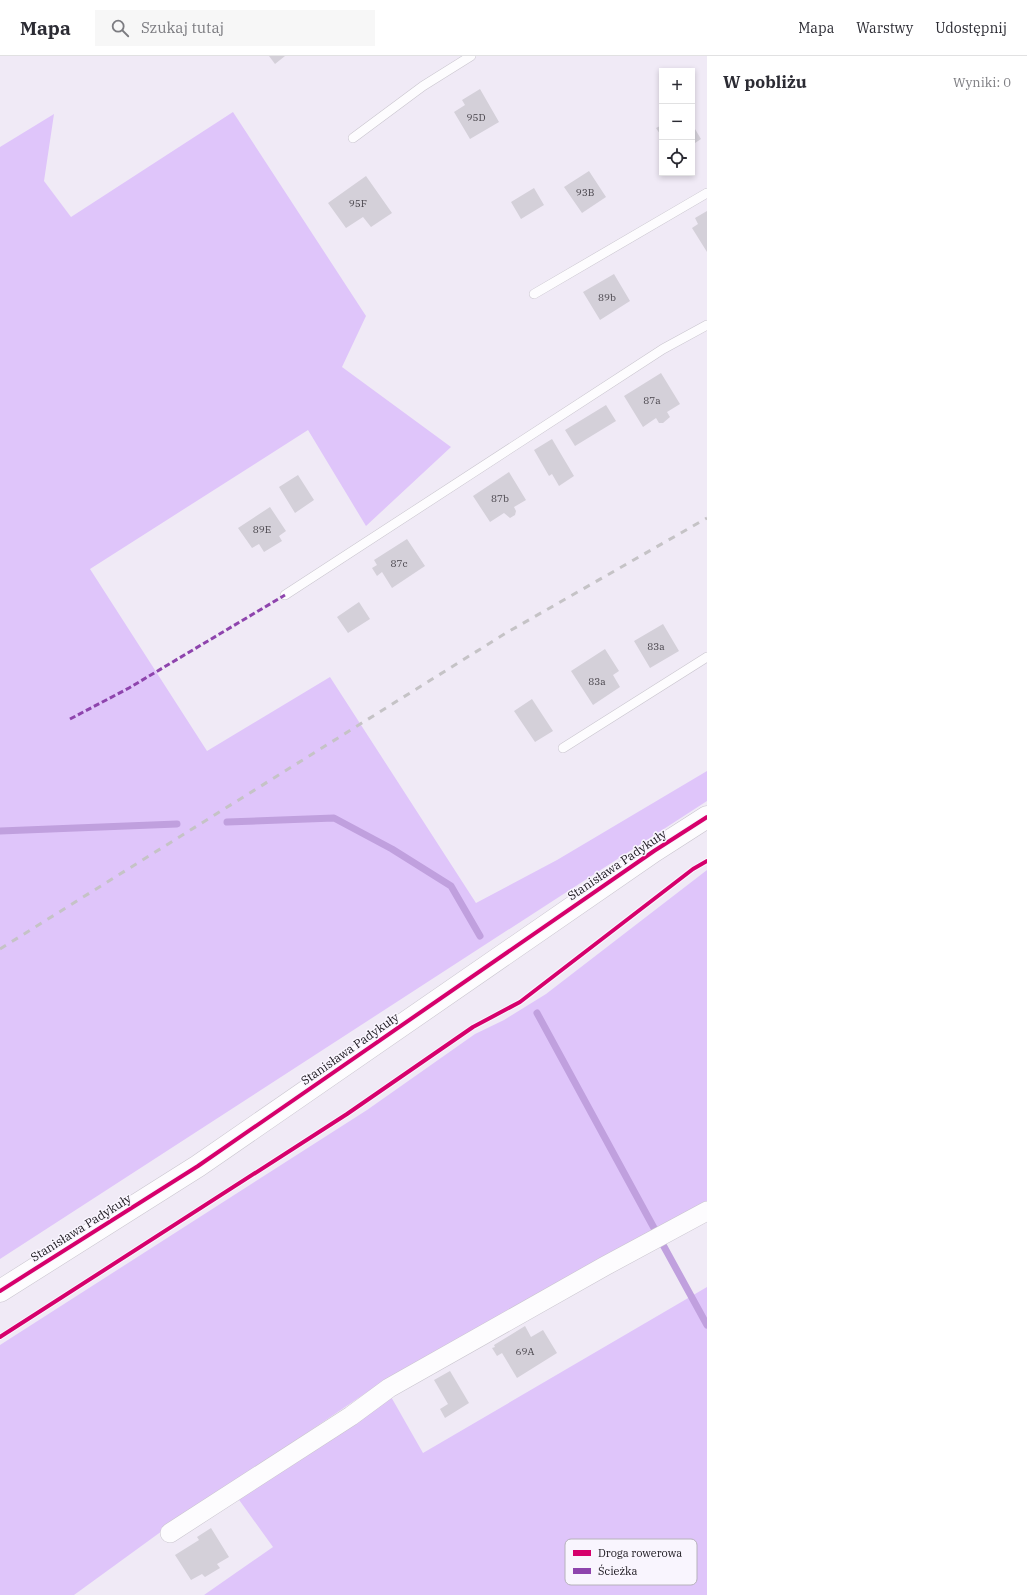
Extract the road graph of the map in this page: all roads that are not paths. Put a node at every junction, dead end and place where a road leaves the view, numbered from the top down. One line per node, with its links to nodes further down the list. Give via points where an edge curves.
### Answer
1 (471, 56): 2 (lane, via 423,86)
2 (353, 138)
3 (707, 192): 4 (lane)
4 (534, 294)
5 (707, 325): 6 (lane, via 663,349)
6 (285, 595)
7 (707, 657): 8 (lane)
8 (563, 748)
9 (707, 817): 11 (street, Stanisława Padykuły, via 198,1166)
10 (707, 1211): 12 (street, via 389,1388 351,1416)
11 (0, 1291)
12 (170, 1533)

